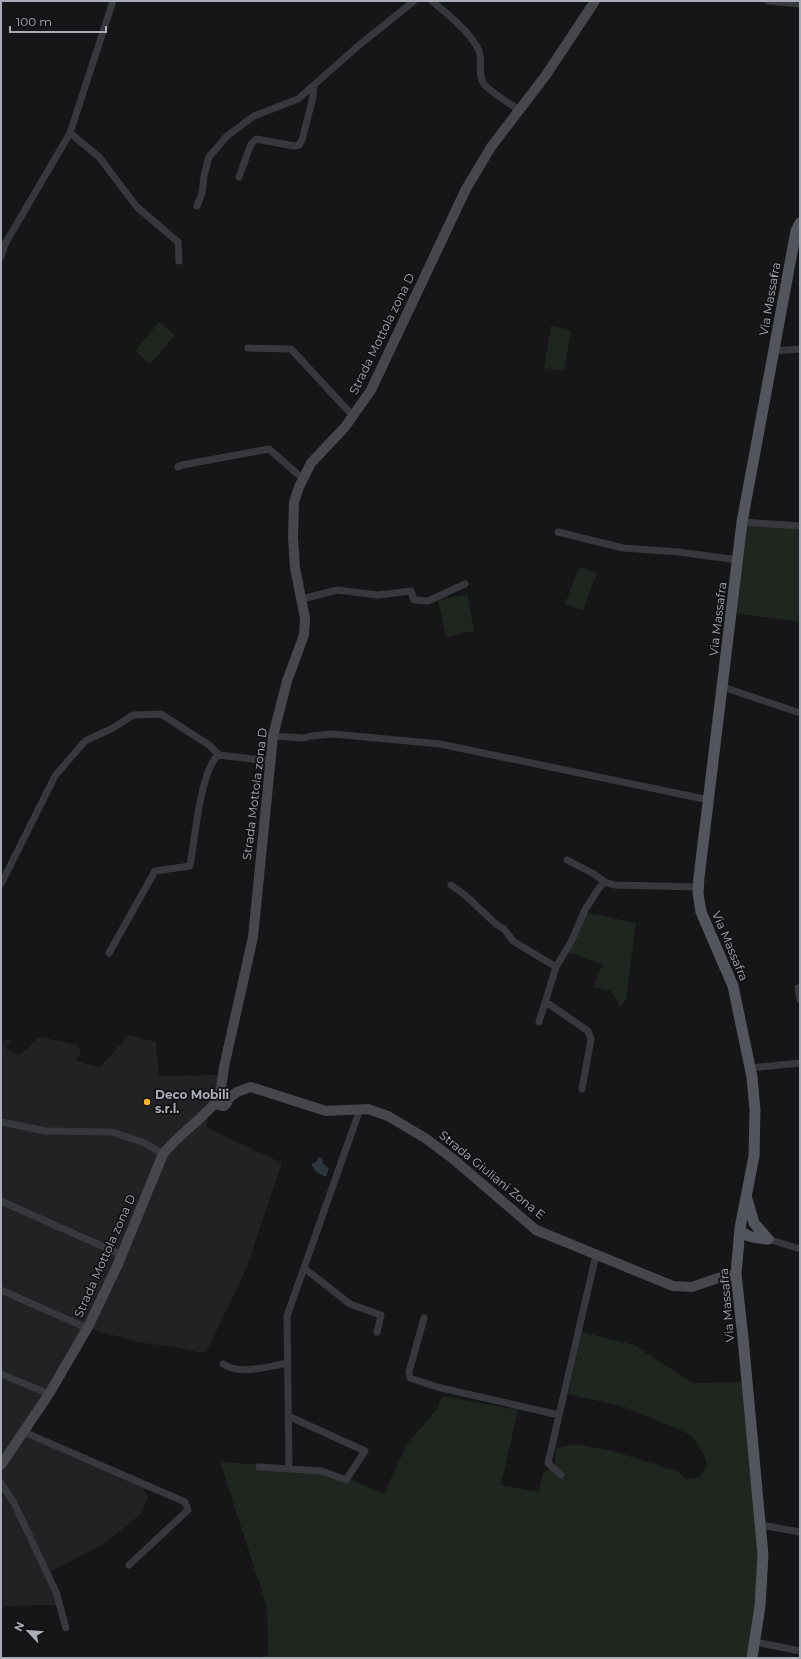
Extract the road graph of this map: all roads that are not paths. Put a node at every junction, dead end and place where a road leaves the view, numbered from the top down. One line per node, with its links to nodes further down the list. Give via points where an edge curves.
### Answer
1 (113, 1): 9 (street)
2 (414, 1): 7 (street)
3 (432, 1): 8 (street, via 468,35 477,48 484,83)
4 (595, 1): 8 (main road, Strada Mottola zona D, via 546,75)
5 (773, 1): 6 (street)
6 (800, 4)
7 (314, 86): 10 (street, via 299,145 256,139 251,144); 11 (street, via 298,99 254,116 227,136 209,158)
8 (519, 110): 18 (main road, Strada Mottola zona D, via 491,147 466,189 371,390)
9 (70, 133): 13 (street, via 5,244); 14 (street, via 99,156 137,207 178,242)
10 (239, 177)
11 (197, 206)
12 (800, 223): 17 (main road, Via Massafra, via 796,231)
13 (1, 257)
14 (179, 260)
15 (248, 348): 18 (street, via 291,349)
16 (800, 349): 17 (street)
17 (774, 351): 21 (main road, Via Massafra)
18 (353, 416): 20 (main road, Strada Mottola zona D)
19 (178, 467): 20 (street, via 269,449)
20 (302, 478): 26 (main road, Strada Mottola zona D, via 294,502 292,520 295,568)
21 (742, 522): 22 (street); 24 (main road, Via Massafra)
22 (800, 526)
23 (558, 532): 24 (street, via 623,548)
24 (738, 560): 27 (main road, Via Massafra)
25 (465, 584): 26 (street, via 428,601 414,600 411,591 378,595 337,590)
26 (302, 599): 29 (main road, Strada Mottola zona D, via 304,635 287,681)
27 (723, 687): 28 (street); 32 (main road, Via Massafra)
28 (800, 714)
29 (273, 736): 31 (main road, Strada Mottola zona D); 32 (street, via 304,738 333,734 440,744)
30 (219, 755): 31 (street); 35 (street, via 209,745 161,714 133,715 113,728 88,739 55,776); 38 (street, via 214,758 206,777 190,866 155,871)
31 (270, 761): 47 (main road, Strada Mottola zona D, via 253,937 222,1079)
32 (708, 800): 37 (main road, Via Massafra)
33 (567, 860): 34 (street)
34 (605, 882): 37 (street, via 614,885); 39 (street, via 585,910 571,942)
35 (1, 884)
36 (451, 885): 39 (street, via 501,926 513,941)
37 (698, 887): 45 (main road, Via Massafra, via 702,912 734,986)
38 (109, 954)
39 (556, 967): 42 (street)
40 (798, 988): 41 (street)
41 (800, 999)
42 (546, 1002): 43 (street); 46 (street, via 590,1034)
43 (539, 1022)
44 (800, 1063): 45 (street)
45 (750, 1068): 51 (main road, Via Massafra, via 755,1110 754,1156)
46 (582, 1089)
47 (224, 1099): 48 (main road, Strada Giuliani Zona E, via 251,1087 326,1111); 50 (main road, Strada Mottola zona D, via 210,1116 196,1123)
48 (360, 1109): 58 (main road, Strada Giuliani Zona E, via 388,1116 426,1138 536,1230); 59 (street)
49 (1, 1122): 50 (street, via 46,1131 112,1132 145,1142)
50 (163, 1154): 57 (main road, Strada Mottola zona D)
51 (746, 1196): 53 (main road, Via Massafra); 54 (main road, via 752,1219)
52 (1, 1201): 57 (street)
53 (740, 1228): 54 (main road, via 746,1224); 56 (main road, Via Massafra)
54 (763, 1236): 55 (street); 56 (main road)
55 (800, 1249)
56 (737, 1253): 60 (main road, Via Massafra)
57 (122, 1255): 63 (main road, Strada Mottola zona D)
58 (596, 1255): 60 (main road, Strada Giuliani Zona E, via 672,1286 692,1287); 69 (street)
59 (304, 1268): 64 (street, via 350,1304 381,1315); 65 (street, via 287,1316)
60 (736, 1274): 77 (main road, Via Massafra)
61 (1, 1290): 63 (street)
62 (424, 1318): 69 (street, via 409,1372 410,1378 437,1387)
63 (87, 1328): 68 (main road, Strada Mottola zona D)
64 (377, 1332)
65 (288, 1363): 66 (street, via 242,1370 229,1368); 70 (street)
66 (223, 1364)
67 (1, 1374): 68 (street)
68 (49, 1394): 71 (main road, Strada Mottola zona D)
69 (560, 1415): 75 (street, via 548,1463)
70 (288, 1416): 74 (street); 74 (street, via 365,1451 346,1480 322,1471)
71 (24, 1432): 72 (main road, Strada Mottola zona D); 79 (street, via 185,1502 188,1510)
72 (1, 1465)
73 (259, 1467): 74 (street)
74 (289, 1468)
75 (561, 1475)
76 (1, 1483): 80 (street, via 14,1503 56,1592)
77 (761, 1525): 78 (street); 81 (main road, Via Massafra, via 764,1555)
78 (800, 1532)
79 (129, 1565)
80 (66, 1628)
81 (755, 1642): 82 (street); 83 (main road, Via Massafra)
82 (800, 1652)
83 (752, 1658)

